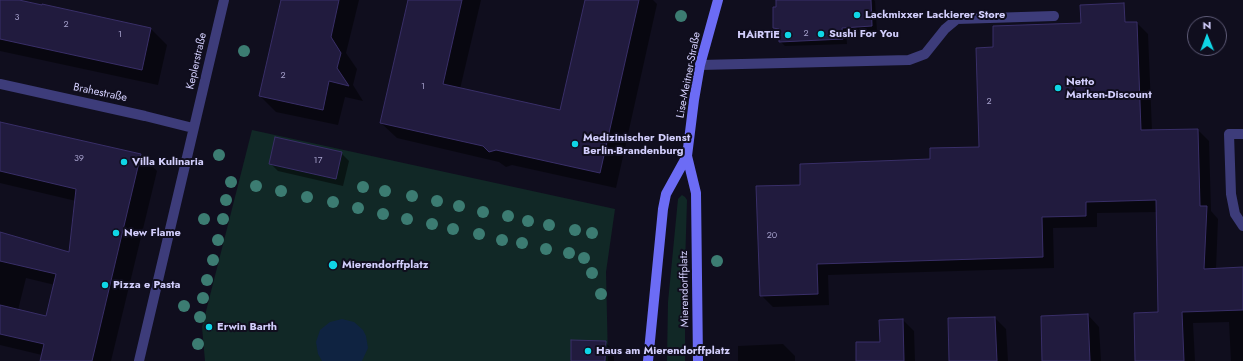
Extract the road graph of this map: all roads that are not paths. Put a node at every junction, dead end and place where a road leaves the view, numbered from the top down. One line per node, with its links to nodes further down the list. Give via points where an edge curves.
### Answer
1 (224, 0): 6 (street, Keplerstraße)
2 (718, 0): 4 (main road, Lise-Meitner-Straße)
3 (1054, 16): 4 (street, via 957,19 945,29 925,54 909,60)
4 (700, 65): 8 (main road, Lise-Meitner-Straße)
5 (0, 84): 6 (street, Brahestraße)
6 (194, 128): 11 (street)
7 (1243, 134): 9 (street, via 1229,134 1231,194 1236,214)
8 (687, 156): 10 (main road, Lise-Meitner-Straße, via 696,193); 12 (main road, Lise-Meitner-Straße, via 666,194 663,209)
9 (1243, 226)
10 (696, 241): 13 (main road, Mierendorffplatz)
11 (138, 361)
12 (648, 361)
13 (698, 361)

